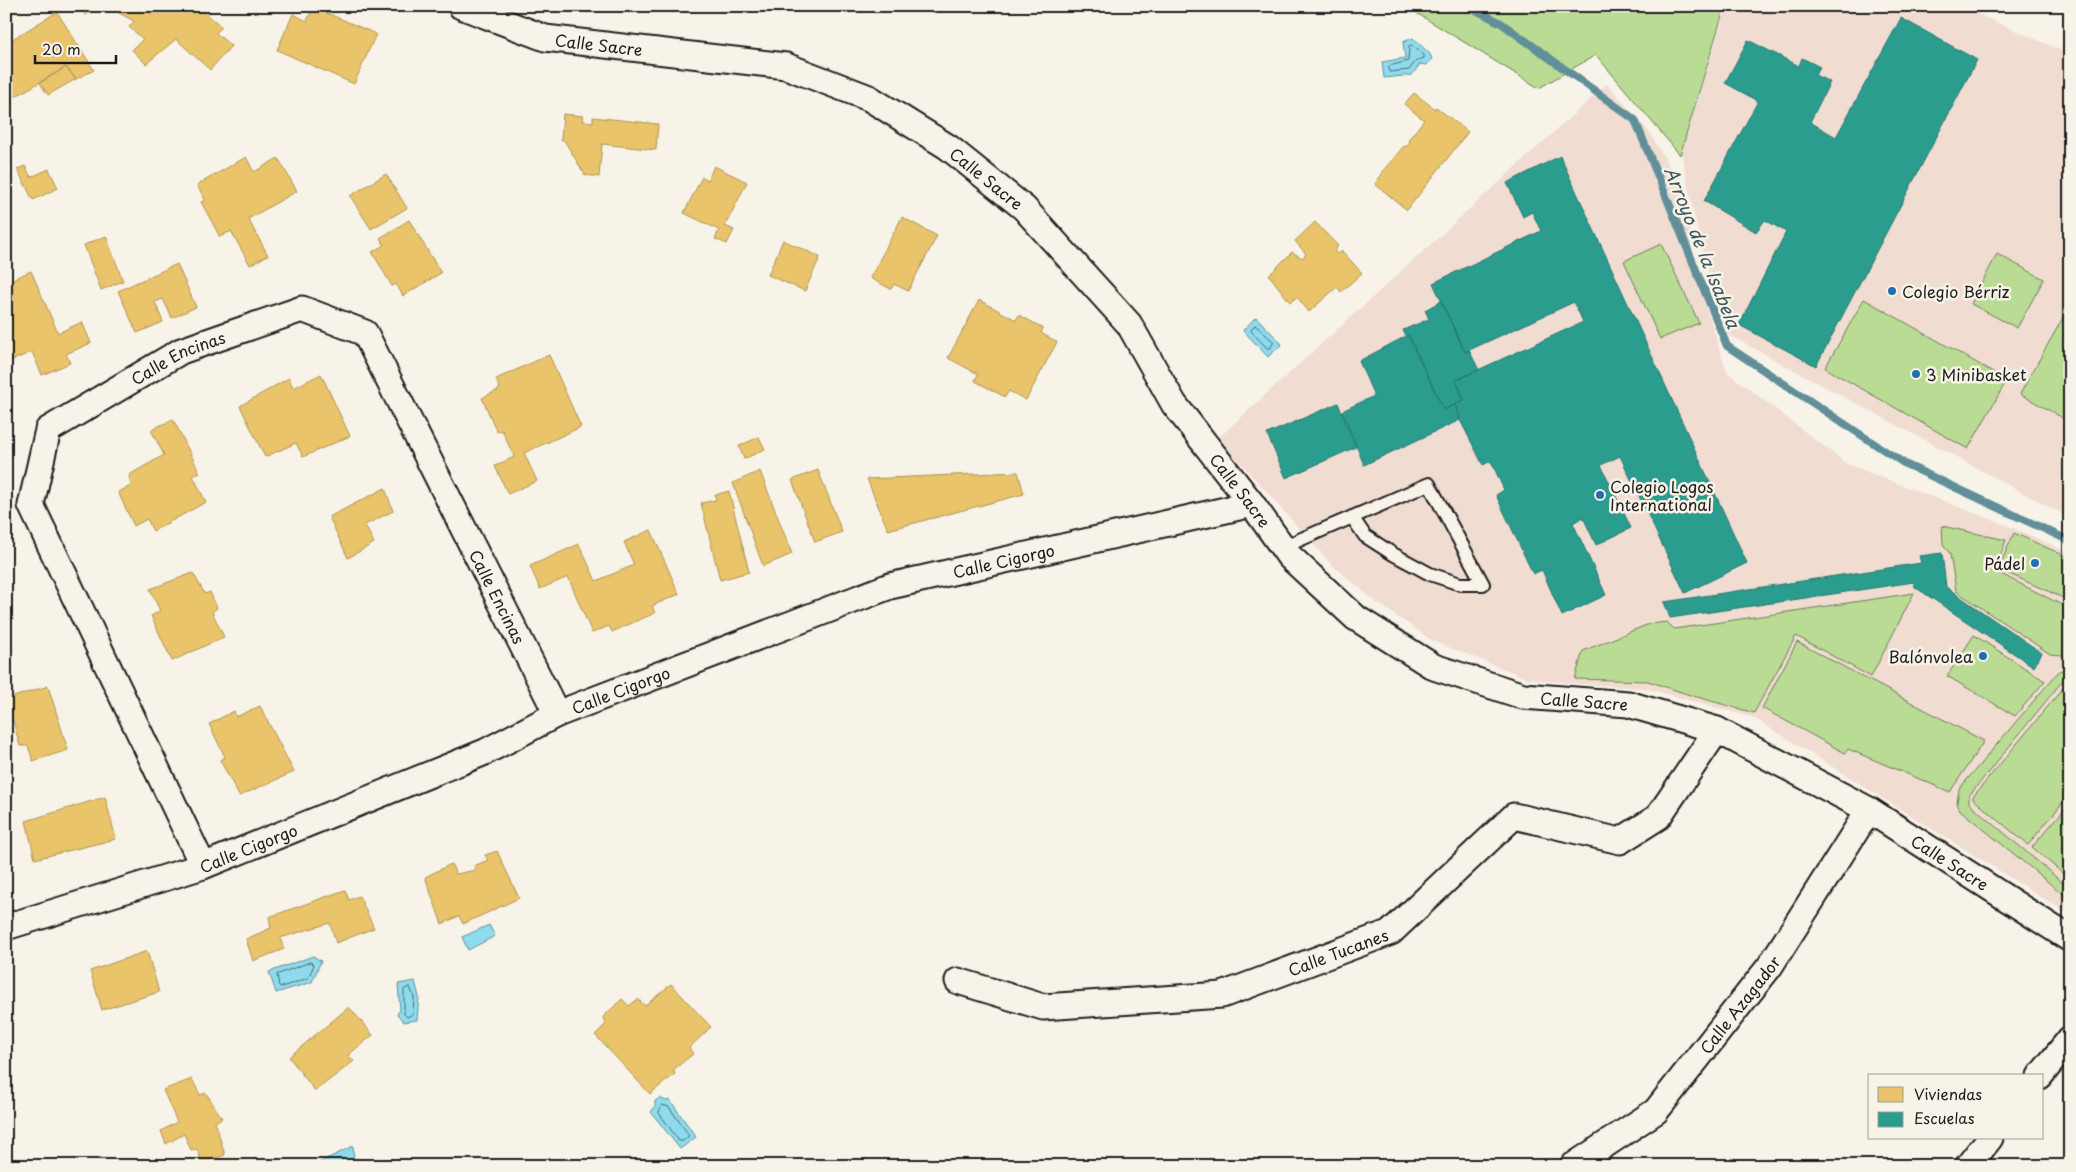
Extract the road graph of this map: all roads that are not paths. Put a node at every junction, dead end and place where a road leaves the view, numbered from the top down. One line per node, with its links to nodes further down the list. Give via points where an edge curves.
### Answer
1 (461, 6): 2 (street, Calle Sacre, via 545,38 786,66 869,98 948,147 1024,208 1129,324 1174,404)
2 (1252, 504): 4 (street, Calle Sacre); 5 (street, Calle Cigorgo, via 890,586)
3 (1352, 517): 3 (lane, via 1430,484 1483,584 1460,584 1430,574 1365,536); 4 (lane)
4 (1283, 547): 6 (street, Calle Sacre, via 1356,618 1434,667 1523,696 1628,704)
5 (558, 714): 8 (street, Calle Cigorgo, via 485,752); 8 (street, Calle Encinas, via 365,333 302,309 181,352 48,430 31,505)
6 (1717, 730): 7 (street, Calle Sacre); 11 (street, Calle Tucanes, via 1658,817 1620,841 1514,816 1391,932 1222,995 1043,1008)
7 (1869, 810): 10 (street, Calle Sacre); 15 (street, Calle Azagador, via 1770,966 1656,1110)
8 (203, 866): 9 (street, Calle Cigorgo)
9 (6, 927)
10 (2070, 939)
11 (958, 981)
12 (2070, 1039): 13 (street)
13 (2042, 1074)
14 (1988, 1140): 16 (street)
15 (1573, 1166)
16 (1968, 1166)

